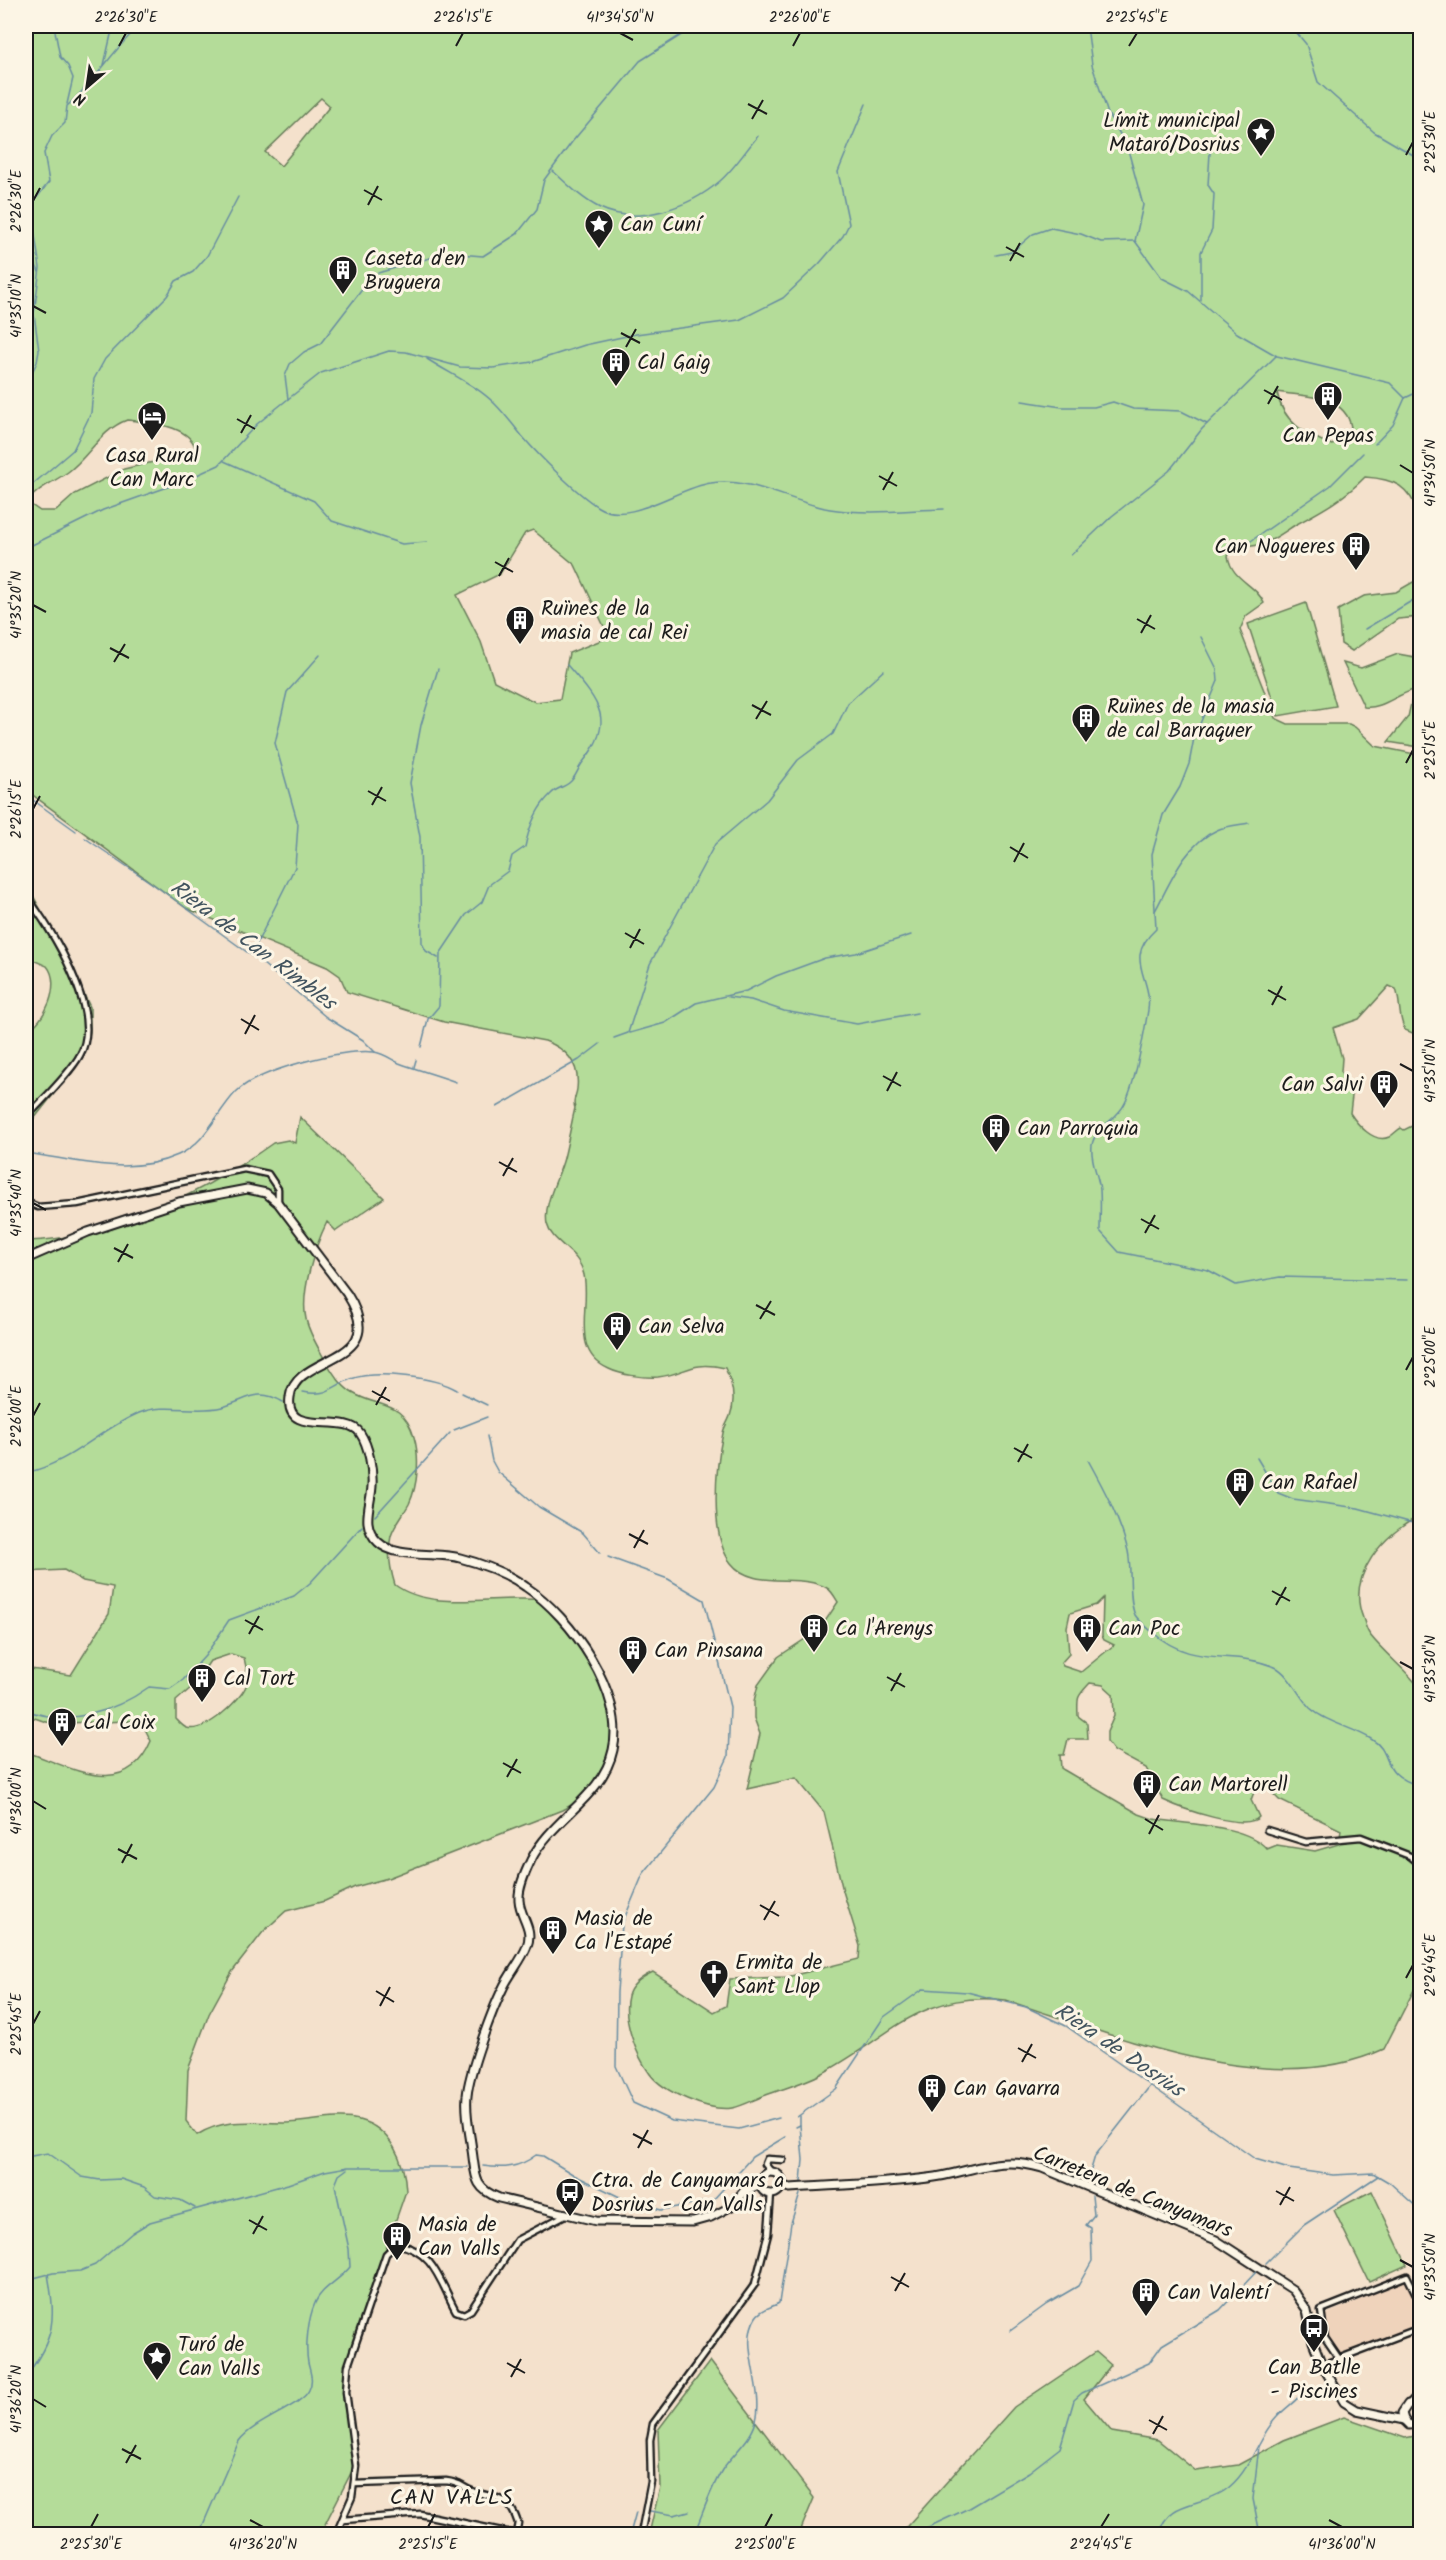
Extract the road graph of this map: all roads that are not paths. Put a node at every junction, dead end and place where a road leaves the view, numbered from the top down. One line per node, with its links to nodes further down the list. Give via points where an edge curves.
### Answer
1 (26, 896): 2 (street, via 67,962 84,1000 86,1036 80,1055)
2 (26, 1118)
3 (26, 1202): 4 (street, via 38,1207 77,1204 244,1169 268,1174 278,1189)
4 (278, 1203): 5 (street, via 266,1192 247,1189 179,1202 88,1232); 13 (street, via 360,1317 358,1336 351,1346 300,1379 291,1389 289,1400 292,1412 305,1422 347,1423 360,1432 371,1476 367,1512 372,1535 390,1549 457,1557 494,1569 526,1587 575,1634 598,1672 610,1705 615,1725 614,1749 606,1772 544,1838 521,1885 520,1906 530,1934 527,1947 498,1999 467,2093 477,2181 485,2192)
5 (26, 1259)
6 (1268, 1830): 7 (street, via 1306,1842 1361,1837 1410,1856)
7 (1420, 1864)
8 (783, 2160): 9 (street, via 767,2159 765,2164)
9 (772, 2173): 10 (street, via 762,2177); 11 (street, via 779,2177)
10 (760, 2184): 12 (street, via 763,2191); 13 (street, via 743,2192 732,2206 693,2222 615,2222)
11 (781, 2185): 12 (street); 17 (street, Carretera de Canyamars, via 790,2188 928,2178 1001,2162 1042,2168 1216,2240 1293,2290 1307,2310)
12 (771, 2194): 29 (street, via 768,2234 755,2284 653,2424 651,2482)
13 (567, 2214): 25 (street, via 517,2240 471,2310 464,2314 456,2311 437,2271 423,2254 396,2244 391,2247 348,2366 346,2392 356,2466)
14 (1420, 2302): 16 (street, via 1407,2276 1320,2310 1325,2338)
15 (1420, 2328): 16 (street)
16 (1340, 2360): 17 (street)
17 (1322, 2365): 22 (street, Carretera de Canyamars, via 1344,2402 1357,2410)
18 (1420, 2393): 19 (street)
19 (1411, 2403): 20 (street); 21 (street)
20 (1420, 2404)
21 (1403, 2409): 22 (street); 23 (street)
22 (1387, 2415): 23 (street, Carretera de Canyamars)
23 (1404, 2420): 24 (street, Carretera de Canyamars, via 1412,2426)
24 (1420, 2424)
25 (354, 2484): 26 (street); 27 (street, via 461,2483 470,2491 499,2497 508,2503 518,2523)
26 (343, 2520): 27 (street, via 420,2514); 28 (street)
27 (516, 2534)
28 (336, 2535)
29 (641, 2535)

